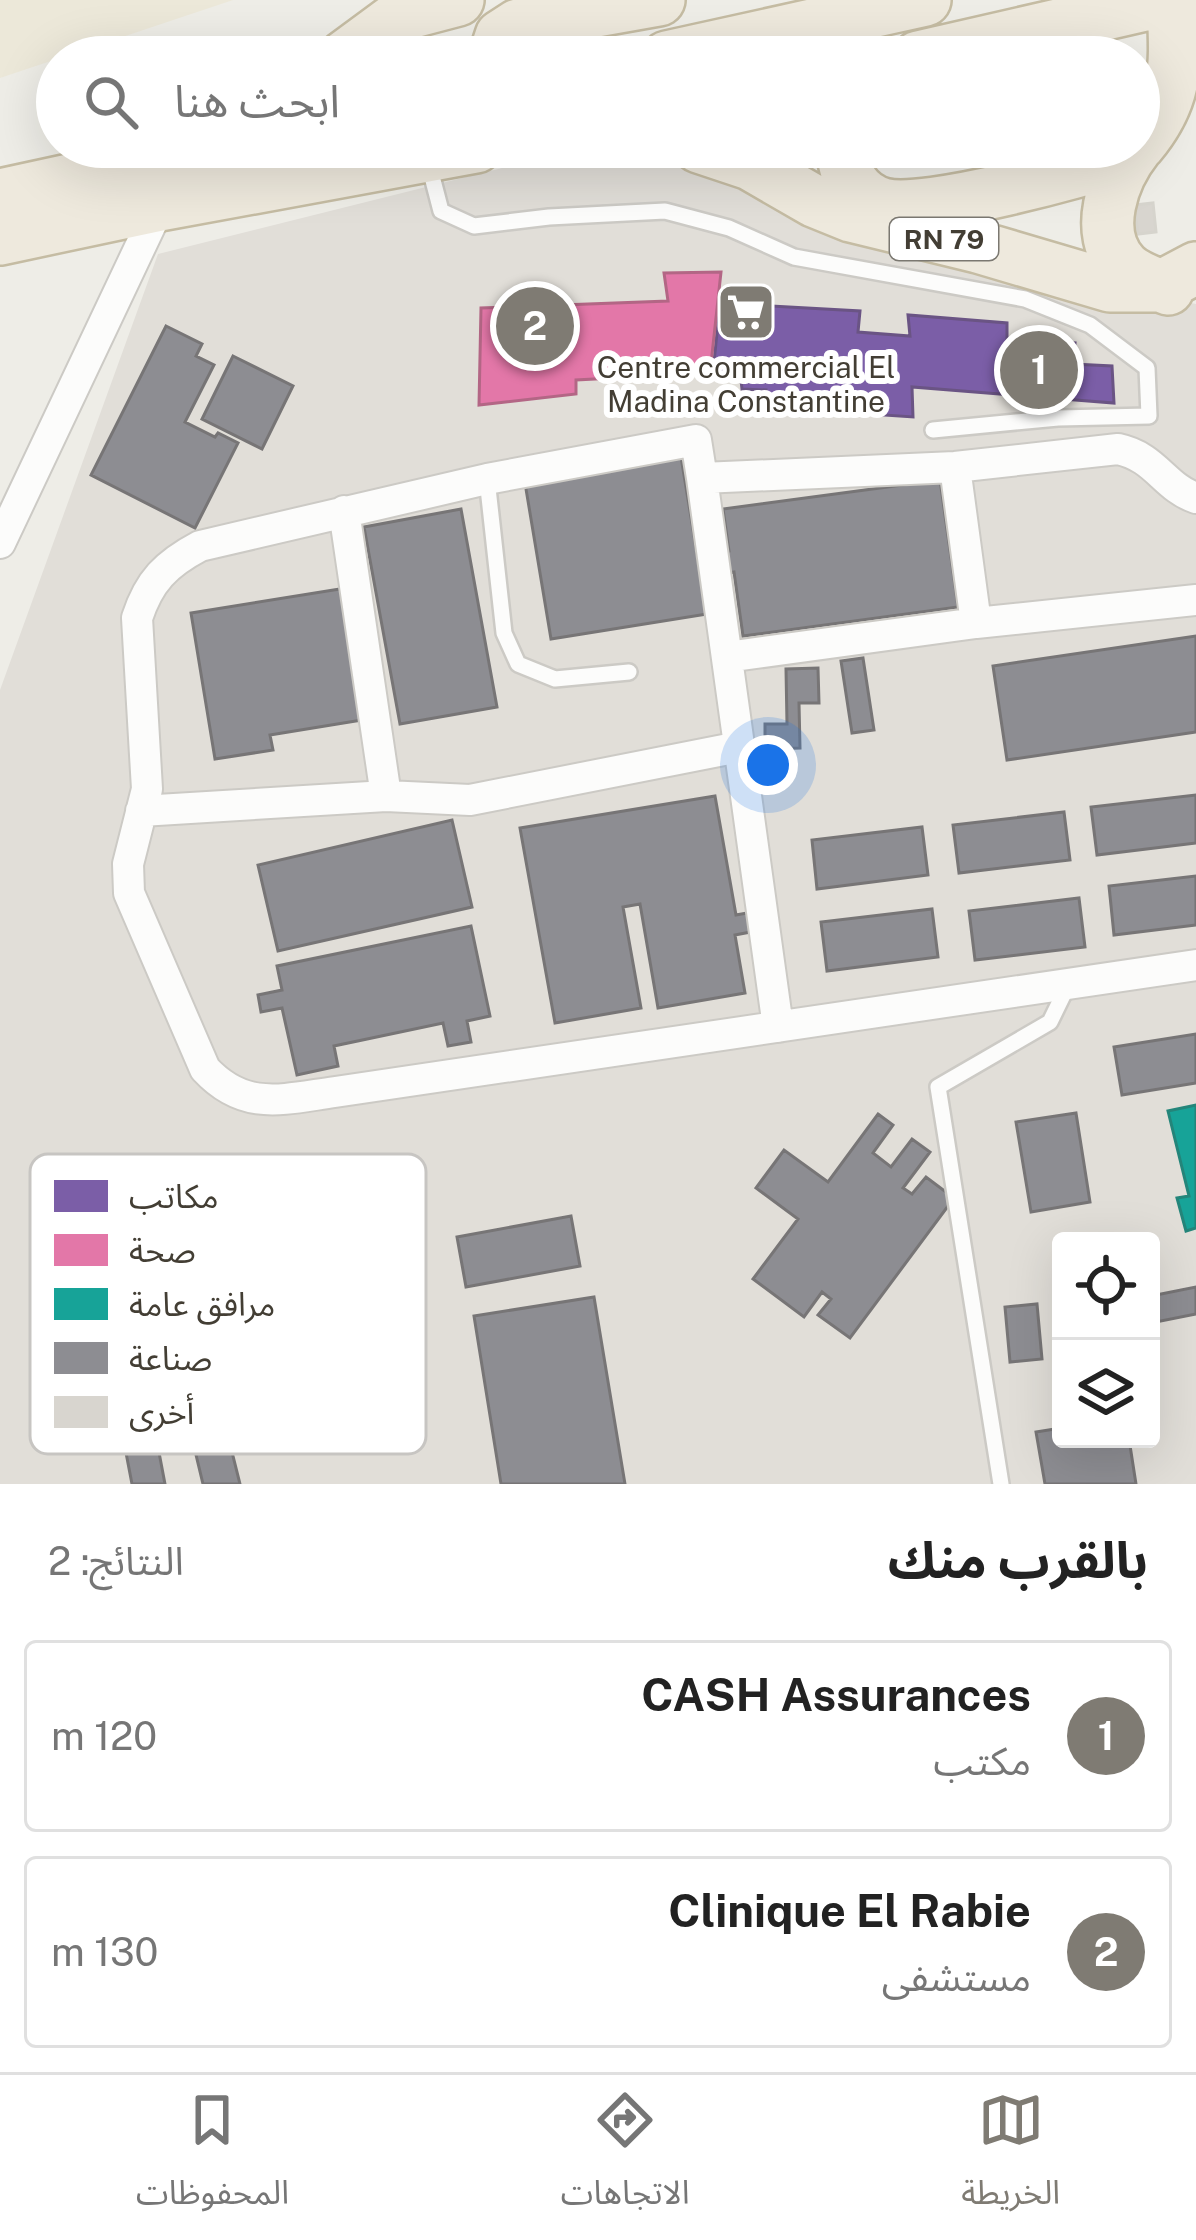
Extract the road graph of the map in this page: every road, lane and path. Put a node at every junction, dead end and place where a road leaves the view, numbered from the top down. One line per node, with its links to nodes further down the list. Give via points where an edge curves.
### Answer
1 (458, 0): 5 (highway, via 401,15)
2 (659, 0): 6 (highway, via 518,26)
3 (925, 0): 7 (highway)
4 (1170, 0): 8 (highway); 9 (highway, RN 79, via 1173,88)
5 (372, 36)
6 (502, 36)
7 (762, 36)
8 (1016, 36)
9 (1160, 116)
10 (124, 168): 17 (highway)
11 (364, 168): 18 (highway)
12 (449, 168): 21 (lane, via 441,211 463,224 665,211 794,257 1025,299 1090,325 1148,368 1149,416)
13 (757, 168): 20 (highway, RN 79, via 850,216 1110,286)
14 (845, 168): 15 (highway, RN 79, via 870,199 895,206 985,193)
15 (1071, 168)
16 (1127, 168): 20 (highway, RN 79, via 1109,206 1113,248 1123,265)
17 (0, 195)
18 (160, 205): 19 (highway, via 69,232); 27 (street)
19 (0, 239)
20 (1185, 286)
21 (933, 430)
22 (955, 467): 23 (street); 25 (street, via 1118,449 1142,456); 29 (street)
23 (702, 478): 24 (street, via 696,440); 30 (street)
24 (487, 479): 26 (street); 31 (lane, via 504,633 518,664 555,679)
25 (1196, 498)
26 (344, 512): 33 (street); 34 (street, via 200,546 159,572 137,618 147,757)
27 (0, 543)
28 (1196, 600): 29 (street)
29 (976, 623): 30 (street)
30 (727, 656): 32 (street)
31 (629, 672)
32 (739, 747): 33 (street, via 470,800); 37 (street)
33 (386, 796): 34 (street)
34 (141, 811): 37 (street, via 129,892 205,1070 246,1098)
35 (1196, 965): 36 (street)
36 (1069, 984): 37 (street); 38 (lane, via 1050,1022 938,1087)
37 (778, 1027)
38 (1001, 1484)

